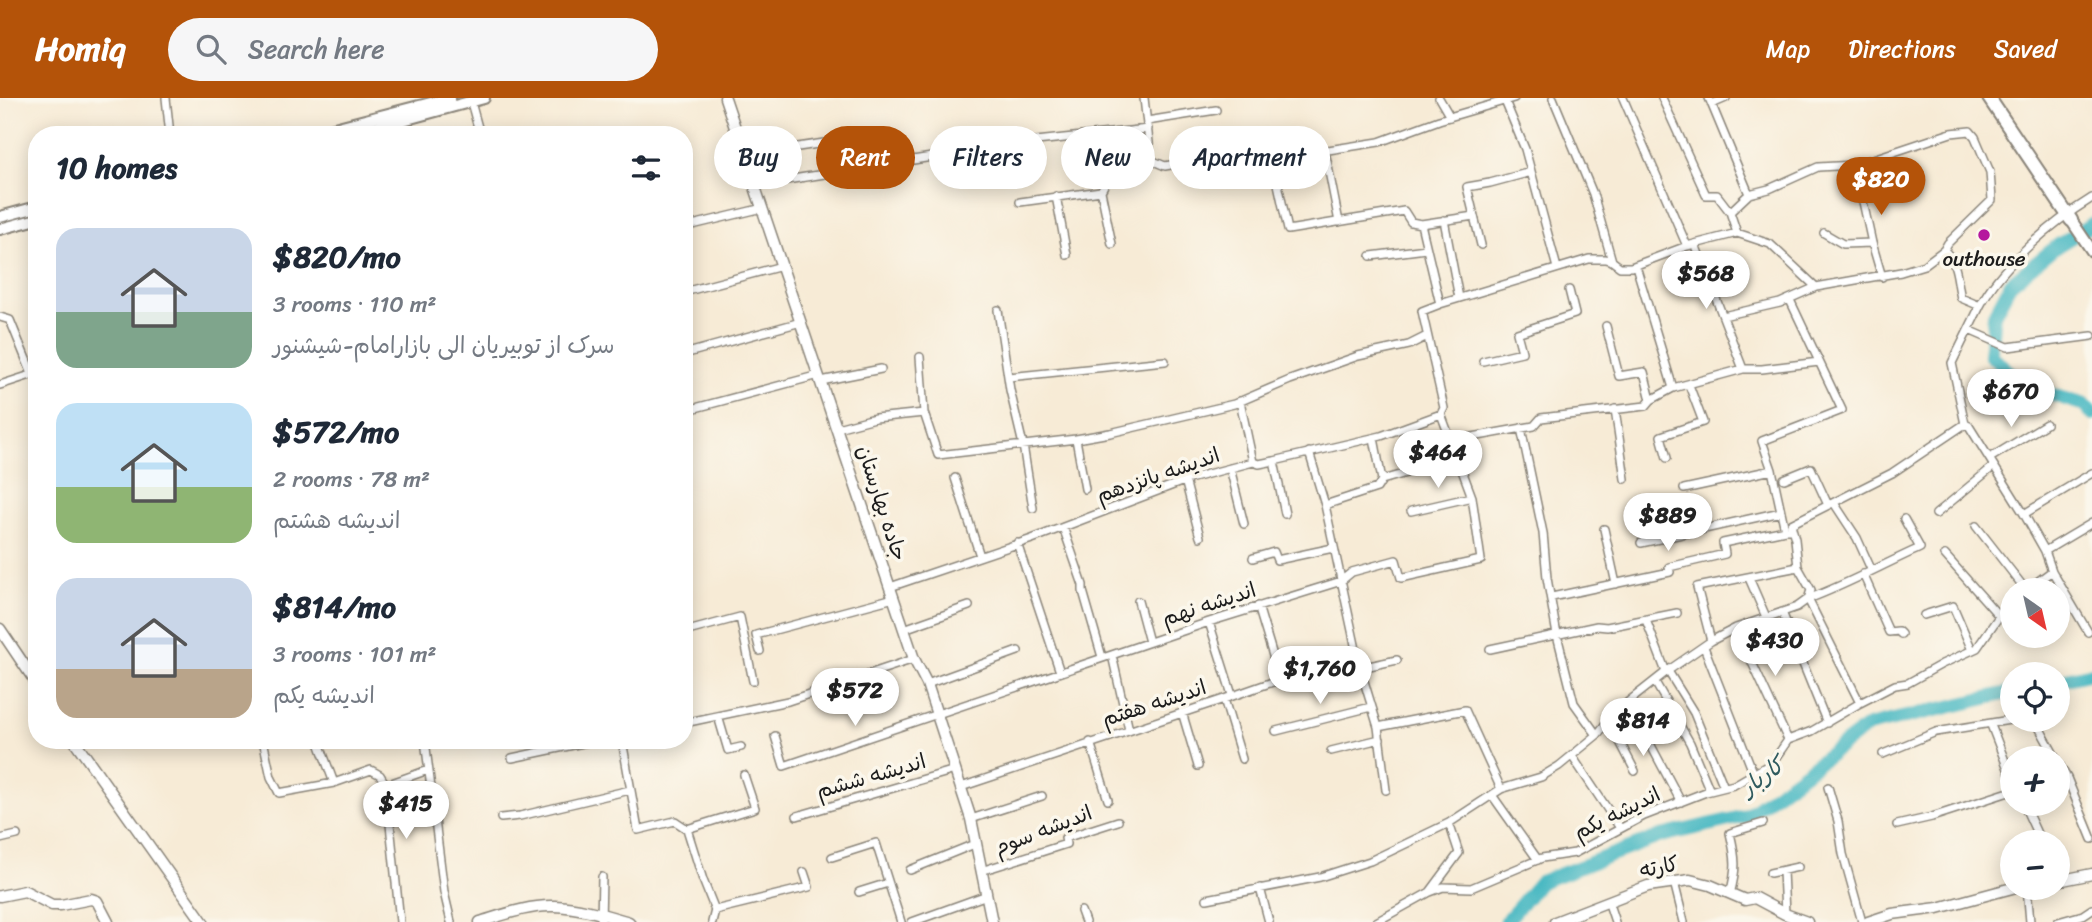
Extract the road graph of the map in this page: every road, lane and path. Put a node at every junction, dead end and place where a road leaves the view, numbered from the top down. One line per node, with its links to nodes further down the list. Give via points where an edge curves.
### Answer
1 (166, 98): 20 (street)
2 (450, 98): 21 (main road)
3 (484, 98): 15 (main road)
4 (725, 98): 24 (street, جاده بهارستان)
5 (1144, 98): 19 (street)
6 (1439, 98): 18 (street)
7 (1514, 98): 13 (street)
8 (1553, 98): 63 (street, via 1593,194)
9 (1623, 98): 57 (street)
10 (1662, 98): 42 (street, via 1706,194 1717,195)
11 (1726, 98): 14 (street)
12 (1989, 98): 45 (highway)
13 (1505, 101): 16 (street); 30 (street)
14 (1711, 101): 36 (street)
15 (471, 102): 22 (main road); 23 (street)
16 (1489, 102): 18 (street)
17 (1216, 110): 19 (street)
18 (1450, 117): 27 (street, via 1379,142)
19 (1147, 125): 25 (street); 28 (street, via 1151,160)
20 (169, 126)
21 (342, 126)
22 (382, 126)
23 (478, 126)
24 (735, 126)
25 (1142, 126)
26 (1061, 139): 32 (street)
27 (1330, 150)
28 (1169, 165)
29 (1855, 165): 36 (street, via 1818,167); 54 (street); 59 (street, via 1970,131 1990,172 1992,200)
30 (1531, 172): 43 (street, via 1467,187); 66 (street)
31 (1330, 176): 48 (street)
32 (802, 178)
33 (756, 189): 40 (street, جاده بهارستان)
34 (1279, 189): 48 (street, via 1288,230)
35 (1101, 191): 37 (street); 55 (street)
36 (1749, 194): 42 (street)
37 (1056, 196): 39 (street); 61 (street)
38 (2092, 198): 45 (street)
39 (1020, 202)
40 (763, 208): 50 (street); 65 (street, جاده بهارستان)
41 (28, 209): 44 (main road)
42 (1730, 212): 52 (street)
43 (1474, 216): 46 (street); 56 (street)
44 (0, 217)
45 (2069, 217): 60 (main road); 74 (street, via 2022,253)
46 (1444, 220): 49 (street); 71 (street)
47 (28, 221): 51 (main road)
48 (1339, 222): 49 (street, via 1405,211 1411,222)
49 (1421, 223): 58 (street)
50 (693, 225)
51 (0, 229)
52 (1737, 233): 57 (street); 68 (street, via 1770,244)
53 (1824, 233): 54 (street, via 1843,244)
54 (1872, 243): 67 (street)
55 (1112, 244)
56 (1481, 245)
57 (1691, 245): 64 (street); 76 (street)
58 (1426, 249): 62 (street); 73 (street)
59 (1944, 250): 67 (street, via 1924,265); 74 (street, via 1953,258 1961,298)
60 (2092, 251)
61 (1067, 255)
62 (1371, 256)
63 (1612, 261): 64 (street, via 1620,267); 66 (street, via 1589,259)
64 (1636, 265): 96 (street)
65 (782, 266): 69 (street); 78 (street, جاده بهارستان)
66 (1556, 268): 71 (street)
67 (1882, 277): 68 (street)
68 (1816, 287): 72 (street)
69 (693, 290)
70 (1569, 290): 87 (street, via 1576,314 1517,333 1522,352)
71 (1459, 298): 73 (street)
72 (1790, 300): 76 (street); 88 (street)
73 (1440, 304): 81 (street, via 1422,311)
74 (1980, 306): 80 (street)
75 (998, 310): 92 (street)
76 (1723, 316): 90 (street)
77 (0, 317): 85 (street, via 10,320)
78 (801, 322): 83 (street); 93 (street, جاده بهارستان)
79 (1606, 326): 97 (street, via 1619,376 1644,372)
80 (1972, 331): 82 (street, via 2008,347); 103 (street, via 1952,363)
81 (1427, 336): 98 (street, via 1409,345 1358,356); 102 (street, via 1444,408)
82 (2092, 336)
83 (693, 352)
84 (920, 357): 101 (street)
85 (28, 360)
86 (1165, 361): 92 (street)
87 (1483, 361)
88 (1819, 362): 90 (street); 118 (street, via 1842,410 1762,441)
89 (881, 369): 93 (street)
90 (1743, 369): 94 (street)
91 (28, 376): 95 (street)
92 (1008, 377): 110 (street)
93 (820, 378): 99 (street); 105 (street, جاده بهارستان)
94 (1689, 384): 96 (street); 113 (street, via 1703,422 1661,436)
95 (0, 385)
96 (1673, 388): 97 (street)
97 (1651, 400): 100 (street, via 1646,406)
98 (1240, 401): 108 (street); 115 (street)
99 (693, 409)
100 (1615, 409): 106 (street, via 1541,418 1534,426); 121 (street)
101 (924, 413): 105 (street); 110 (street, via 938,454)
102 (1441, 414): 107 (street, اندیشه پانزدهم); 109 (street)
103 (1965, 424): 116 (street); 128 (street, via 1892,473)
104 (2046, 424): 116 (street)
105 (837, 428): 160 (street, جاده بهارستان)
106 (1521, 428): 109 (street); 161 (street)
107 (1374, 438): 111 (street, اندیشه پانزدهم); 124 (street)
108 (1076, 439): 110 (street); 125 (street)
109 (1450, 441): 112 (street)
110 (1023, 445): 130 (street)
111 (1309, 452): 114 (street, اندیشه پانزدهم); 129 (street)
112 (1458, 458): 124 (street); 127 (street)
113 (1667, 458)
114 (1273, 461): 115 (street, اندیشه پانزدهم); 133 (street)
115 (1253, 462): 117 (street, اندیشه پانزدهم)
116 (1992, 462): 134 (street); 135 (street)
117 (1230, 468): 123 (street, اندیشه پانزدهم); 138 (street)
118 (1772, 470): 126 (street); 132 (street)
119 (2092, 473): 135 (street)
120 (955, 478): 149 (street)
121 (1625, 479)
122 (1784, 479): 128 (street, via 1811,468)
123 (1185, 480): 140 (street, اندیشه پانزدهم); 143 (street)
124 (1382, 480): 129 (street, via 1377,488)
125 (1085, 489)
126 (1684, 489)
127 (1472, 497): 131 (street); 158 (street, اندیشه نهم, via 1481,560 1401,578 1396,560 1352,572)
128 (1831, 504): 142 (street, via 1791,524); 152 (street, via 1857,538)
129 (1325, 505): 146 (street)
130 (1033, 508)
131 (1411, 511)
132 (1781, 512): 142 (street); 144 (street)
133 (1285, 514)
134 (1936, 514)
135 (2024, 514): 147 (street)
136 (1905, 519): 152 (street, via 1920,548)
137 (2092, 523): 147 (street)
138 (1244, 524)
139 (1976, 526): 156 (street)
140 (1063, 527): 145 (street, اندیشه پانزدهم); 188 (street)
141 (1604, 529): 159 (street)
142 (1789, 530): 151 (street); 159 (street, via 1723,543 1725,554)
143 (1200, 537)
144 (1641, 543)
145 (1017, 544): 149 (street, اندیشه پانزدهم); 194 (street)
146 (1333, 548): 150 (street, via 1277,560 1274,552); 158 (street)
147 (2045, 551): 153 (street)
148 (1945, 555): 170 (street)
149 (980, 556): 160 (street, اندیشه پانزدهم)
150 (1253, 558)
151 (1798, 567): 155 (street); 162 (street, via 1811,590)
152 (1871, 569): 154 (street)
153 (2052, 571): 157 (street); 177 (street)
154 (1863, 574): 162 (street); 178 (street, via 1889,632)
155 (1749, 578): 169 (street); 181 (street, via 1697,587)
156 (2017, 578)
157 (2042, 578)
158 (1341, 581): 165 (street, اندیشه نهم); 186 (street)
159 (1616, 584): 161 (street)
160 (892, 593): 175 (street, جاده بهارستان); 184 (street, اندیشه پانزدهم, via 756,635)
161 (1552, 597): 179 (street)
162 (1808, 599): 166 (street); 201 (street)
163 (1138, 601): 180 (street)
164 (969, 606): 175 (street)
165 (1258, 606): 172 (street, اندیشه نهم); 195 (street)
166 (1782, 612): 169 (street); 209 (street)
167 (1677, 613): 171 (street)
168 (1924, 615): 183 (street, via 1953,606)
169 (1766, 617): 173 (street)
170 (1999, 617): 183 (street)
171 (1646, 620): 179 (street); 193 (street)
172 (1209, 622): 180 (street, اندیشه نهم); 199 (street)
173 (1736, 628): 181 (street); 217 (street)
174 (0, 629): 192 (street)
175 (904, 629): 189 (street, جاده بهارستان)
176 (693, 630): 196 (street, via 740,617)
177 (2088, 632)
178 (1900, 634)
179 (1557, 635): 182 (street); 214 (street, via 1574,703)
180 (1149, 642): 187 (street, اندیشه نهم)
181 (1707, 644): 193 (street); 236 (street)
182 (1490, 649)
183 (1972, 650): 201 (street, اندیشه یکم)
184 (761, 651)
185 (1018, 651): 198 (street)
186 (1358, 652): 191 (street); 195 (street, اندیشه هفتم)
187 (1112, 655): 188 (street, اندیشه نهم); 212 (street)
188 (1102, 657): 194 (street, اندیشه نهم)
189 (914, 659): 198 (street, جاده بهارستان); 205 (street, via 788,701)
190 (1397, 660): 191 (street)
191 (1360, 668): 202 (street)
192 (28, 671)
193 (1667, 671): 197 (street); 243 (street, via 1693,713)
194 (1060, 672): 204 (street, اندیشه نهم)
195 (1280, 679): 199 (street, اندیشه هفتم)
196 (753, 681)
197 (1655, 682): 200 (street); 247 (street, via 1690,743)
198 (927, 684): 204 (street, جاده بهارستان)
199 (1228, 697): 203 (street, اندیشه هفتم); 231 (street)
200 (1628, 702): 207 (street); 252 (street)
201 (1860, 703): 209 (street, اندیشه یکم)
202 (1371, 707): 211 (street); 213 (street)
203 (1182, 712): 212 (street, اندیشه هفتم); 232 (street)
204 (938, 715): 215 (street, اندیشه نهم, via 784,766); 233 (street, جاده بهارستان)
205 (718, 716): 206 (street); 219 (street, via 728,750)
206 (693, 721)
207 (1607, 722): 214 (street); 235 (street)
208 (2000, 722): 210 (street)
209 (1827, 723): 217 (street, اندیشه یکم)
210 (1991, 724): 220 (street); 228 (street, via 1936,732)
211 (1378, 727): 216 (street); 244 (street, via 1465,710)
212 (1129, 730): 218 (street, اندیشه هفتم)
213 (1276, 731)
214 (1597, 735): 229 (street)
215 (775, 736)
216 (1380, 739): 227 (street); 246 (street)
217 (1788, 740): 236 (street, اندیشه یکم, via 1772,763)
218 (1090, 742): 241 (street, اندیشه هفتم); 251 (street)
219 (741, 747)
220 (2000, 748)
221 (80, 749): 296 (street)
222 (265, 749): 238 (street, via 279,793)
223 (321, 749): 238 (street)
224 (426, 749): 234 (street)
225 (554, 749): 230 (street)
226 (623, 749): 245 (street)
227 (1331, 751)
228 (1883, 754)
229 (1572, 756): 244 (street, via 1541,777); 260 (street)
230 (512, 758)
231 (1242, 758)
232 (1198, 766)
233 (955, 770): 241 (street, جاده بهارستان); 253 (street, اندیشه ششم)
234 (428, 771): 239 (street); 298 (street)
235 (1634, 771)
236 (1754, 772): 243 (street, اندیشه یکم)
237 (744, 775): 261 (street, via 755,808)
238 (334, 783): 239 (street, via 371,770)
239 (386, 785): 297 (street)
240 (2070, 785): 264 (street)
241 (961, 787): 255 (street, جاده بهارستان)
242 (1828, 787): 312 (street)
243 (1724, 788): 247 (street, اندیشه یکم)
244 (1501, 789): 248 (street)
245 (630, 790): 254 (street); 261 (street, via 638,830 675,821)
246 (1387, 790)
247 (1710, 791): 252 (street, اندیشه یکم)
248 (1492, 795): 257 (street); 267 (street)
249 (2000, 795): 259 (street)
250 (1042, 796): 255 (street)
251 (1108, 800)
252 (1681, 802): 260 (street, اندیشه یکم)
253 (797, 816)
254 (501, 818)
255 (971, 819): 265 (street, جاده بهارستان)
256 (1118, 821): 272 (street, اندیشه سوم, via 1065,838 1066,844 1056,848)
257 (1449, 823): 279 (street, via 1370,861 1320,877); 282 (street, via 1459,853)
258 (1763, 823): 283 (street, via 1730,833 1736,856)
259 (1897, 825)
260 (1619, 828): 267 (street, اندیشه یکم, via 1575,853)
261 (687, 829): 290 (street)
262 (16, 835): 263 (street)
263 (0, 839)
264 (2092, 839)
265 (977, 843): 269 (street); 272 (street, جاده بهارستان)
266 (832, 858): 278 (street, via 876,844)
267 (1538, 860): 282 (street, اندیشه یکم, via 1471,888 1443,887)
268 (1798, 867): 270 (street)
269 (910, 870)
270 (1783, 871): 273 (street); 293 (street)
271 (804, 872): 290 (street, via 809,887)
272 (981, 872): 284 (street, جاده بهارستان)
273 (1770, 873)
274 (2092, 874): 276 (street)
275 (603, 877): 292 (street)
276 (2070, 878)
277 (1674, 882): 283 (street, کارته, via 1690,880); 288 (street, کارته); 310 (street)
278 (888, 883): 281 (street); 302 (street)
279 (1260, 888): 286 (street); 306 (street)
280 (2000, 891): 294 (street)
281 (859, 892)
282 (1430, 892): 307 (street, اندیشه یکم)
283 (1730, 894): 293 (street, کارته, via 1763,901)
284 (987, 895): 303 (street); 304 (street, جاده بهارستان)
285 (0, 896): 295 (street, via 25,891 55,905 91,899 97,901)
286 (1207, 899)
287 (2028, 900): 314 (street)
288 (1608, 901): 308 (street, کارته); 309 (street)
289 (2092, 909): 315 (street)
290 (715, 910): 301 (street)
291 (1081, 911): 305 (street)
292 (601, 918): 299 (street, via 554,906); 300 (street)
293 (1788, 918): 311 (street, کارته)
294 (1894, 918): 313 (street)
295 (108, 922)
296 (203, 922)
297 (400, 922)
298 (451, 922)
299 (480, 922)
300 (629, 922)
301 (712, 922)
302 (901, 922)
303 (912, 922)
304 (992, 922)
305 (1085, 922)
306 (1269, 922)
307 (1376, 922)
308 (1555, 922)
309 (1615, 922)
310 (1684, 922)
311 (1807, 922)
312 (1861, 922)
313 (1868, 922)
314 (2030, 922)
315 (2058, 922)

